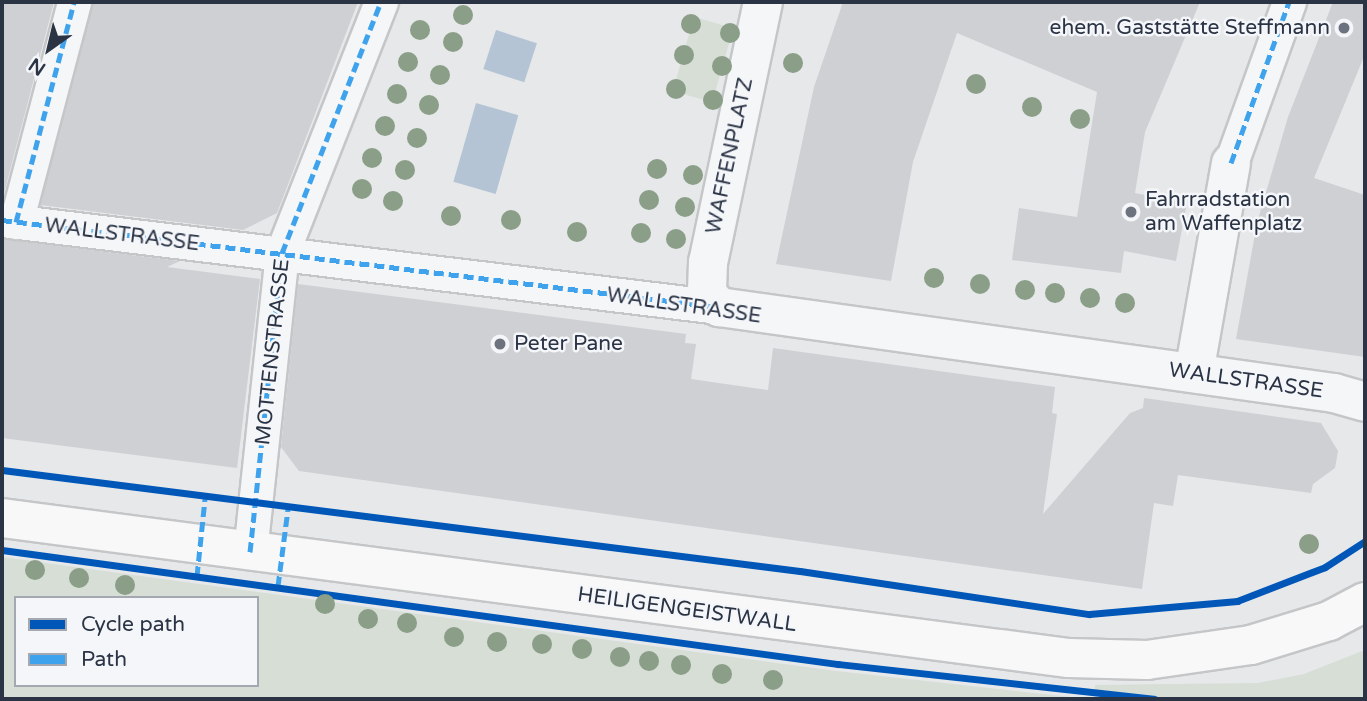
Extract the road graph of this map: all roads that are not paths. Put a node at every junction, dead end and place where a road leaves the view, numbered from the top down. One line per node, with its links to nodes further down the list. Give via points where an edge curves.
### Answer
1 (74, 2): 6 (street)
2 (381, 2): 7 (street, MOTTENSTRASSE)
3 (763, 2): 8 (street, WAFFENPLATZ, via 708,262 707,294)
4 (1289, 2): 5 (street)
5 (1231, 163): 9 (street)
6 (9, 221): 7 (street, WALLSTRASSE)
7 (282, 253): 8 (street, WALLSTRASSE); 12 (street, MOTTENSTRASSE)
8 (719, 307): 9 (street, WALLSTRASSE)
9 (1194, 373): 10 (street, WALLSTRASSE)
10 (1365, 402)
11 (2, 518): 12 (main road, HEILIGENGEISTWALL)
12 (250, 552): 13 (main road, HEILIGENGEISTWALL, via 1069,658 1147,660 1251,645 1329,621)
13 (1365, 602)

